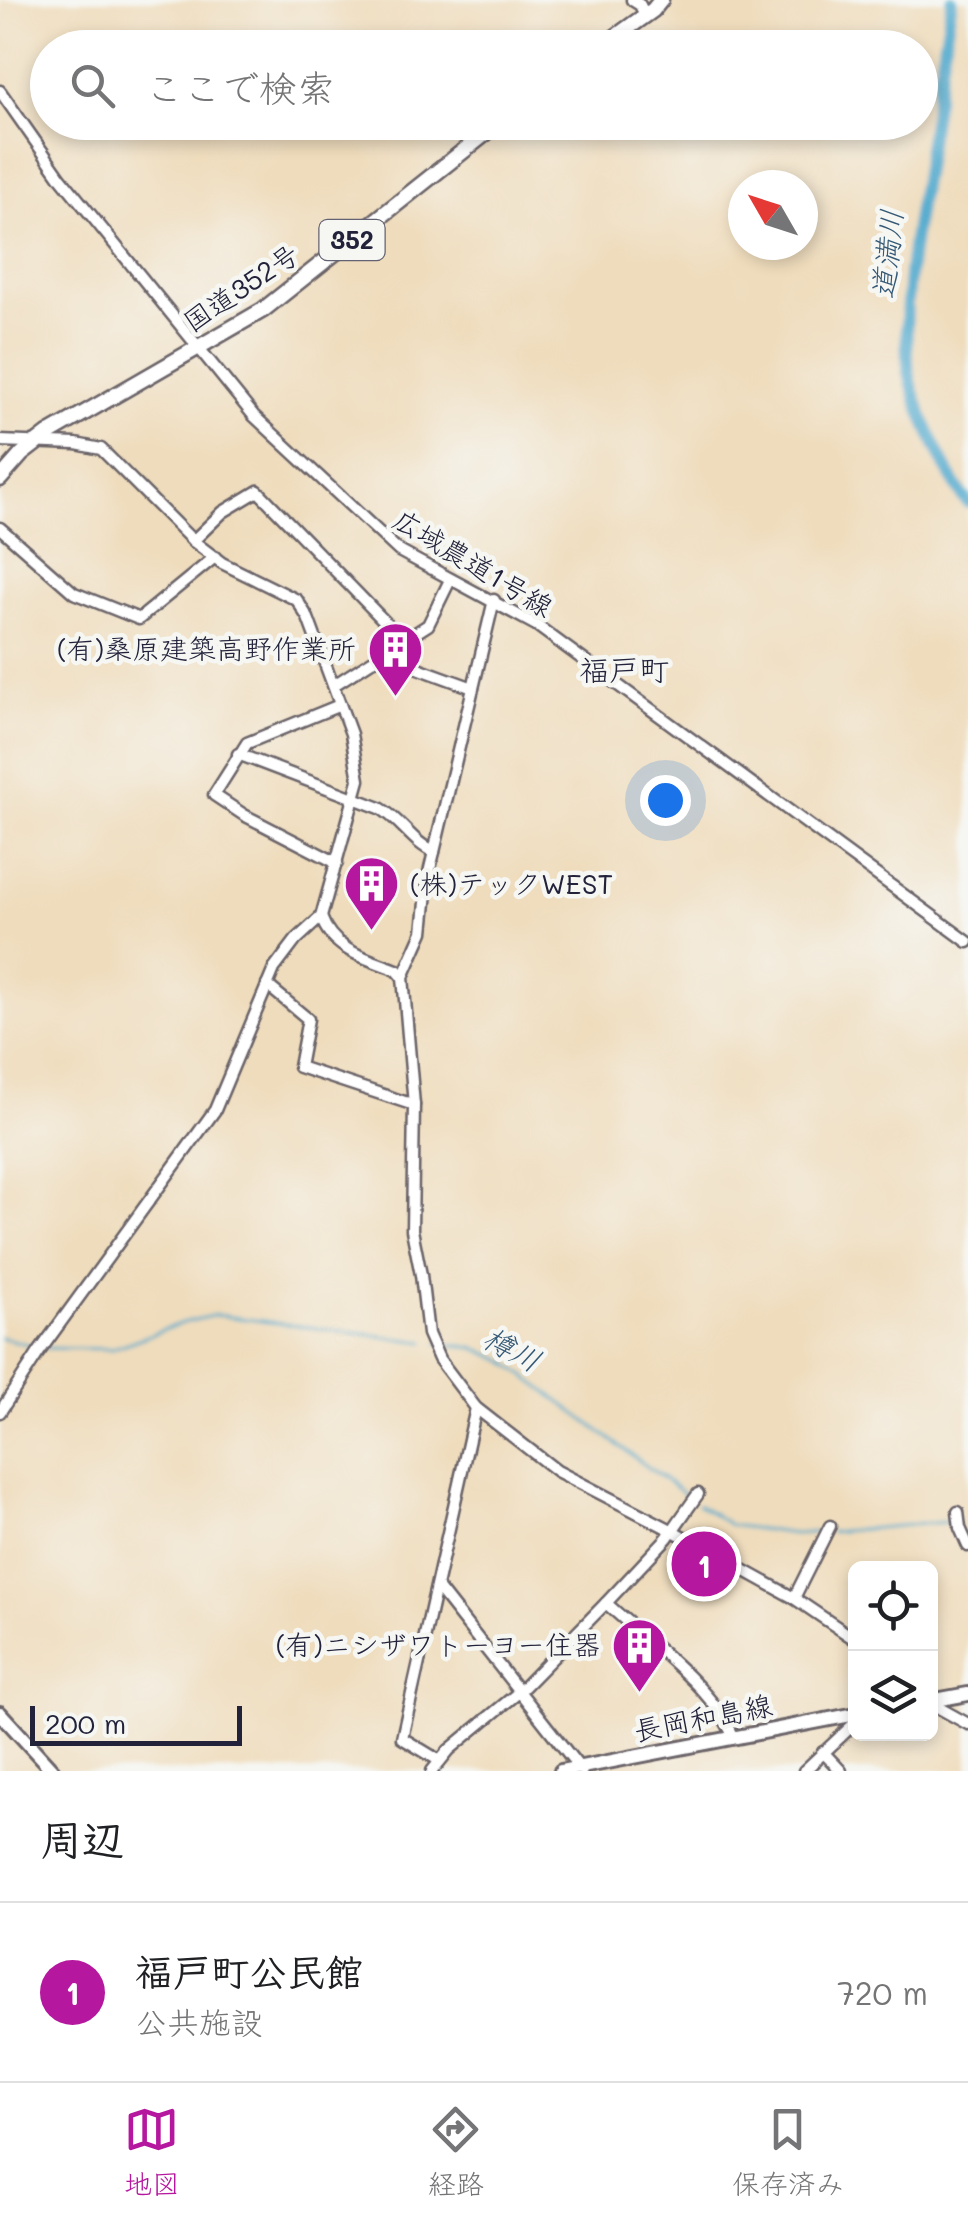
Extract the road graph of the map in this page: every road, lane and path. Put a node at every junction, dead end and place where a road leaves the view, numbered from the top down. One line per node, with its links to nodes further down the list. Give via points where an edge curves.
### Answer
1 (632, 0): 3 (street)
2 (661, 0): 3 (highway)
3 (644, 15): 4 (highway)
4 (624, 30)
5 (0, 90): 6 (street, 広域農道1号線)
6 (30, 133)
7 (35, 140): 9 (street, 広域農道1号線)
8 (477, 140): 9 (highway, 国道352号 / 352, via 262,310)
9 (198, 349): 11 (highway, 国道352号 / 352); 16 (street, 広域農道1号線, via 254,416 375,532)
10 (0, 441): 11 (street)
11 (36, 442): 12 (highway, 国道352号 / 352); 14 (street, via 101,448)
12 (0, 479)
13 (0, 528): 15 (street, via 74,593 139,619)
14 (192, 541): 15 (street); 18 (street, via 258,491)
15 (214, 558): 19 (street, via 297,600)
16 (450, 580): 17 (street, 広域農道1号線); 18 (street, via 436,616)
17 (494, 600): 20 (street); 27 (street, 広域農道1号線)
18 (400, 645): 19 (street); 20 (street, via 418,668)
19 (334, 685): 21 (street)
20 (473, 688): 24 (street)
21 (340, 705): 22 (street, via 246,743); 23 (street, via 359,765)
22 (238, 754): 23 (street); 25 (street, via 214,795)
23 (356, 798): 24 (street, via 391,814); 25 (street)
24 (434, 852): 28 (street, via 422,932)
25 (337, 863): 26 (street)
26 (321, 917): 28 (street, via 340,946); 29 (street, via 282,957)
27 (968, 942)
28 (403, 978): 30 (street)
29 (267, 985): 30 (street, via 308,1019 298,1067); 32 (street, via 215,1110)
30 (414, 1105): 31 (street, via 412,1230 428,1334)
31 (476, 1408): 35 (street, via 557,1472); 38 (street)
32 (0, 1412)
33 (698, 1494): 35 (street)
34 (959, 1519): 37 (street)
35 (673, 1530): 39 (street); 40 (street)
36 (827, 1532): 39 (street)
37 (968, 1546)
38 (437, 1588): 42 (street); 52 (street, via 402,1738)
39 (794, 1598): 41 (street)
40 (606, 1603): 42 (street); 50 (street, via 694,1684)
41 (848, 1635)
42 (519, 1692): 52 (street); 53 (street)
43 (968, 1694): 44 (main road)
44 (938, 1700)
45 (938, 1707): 48 (street)
46 (0, 1713): 54 (main road)
47 (848, 1717): 50 (main road, 長岡和島線)
48 (968, 1724)
49 (848, 1725): 51 (street)
50 (733, 1736): 53 (main road, 長岡和島線)
51 (823, 1752): 57 (street); 58 (street)
52 (440, 1761): 55 (street)
53 (580, 1769): 56 (main road, 長岡和島線)
54 (53, 1771)
55 (432, 1771)
56 (561, 1771)
57 (804, 1771)
58 (841, 1771)

